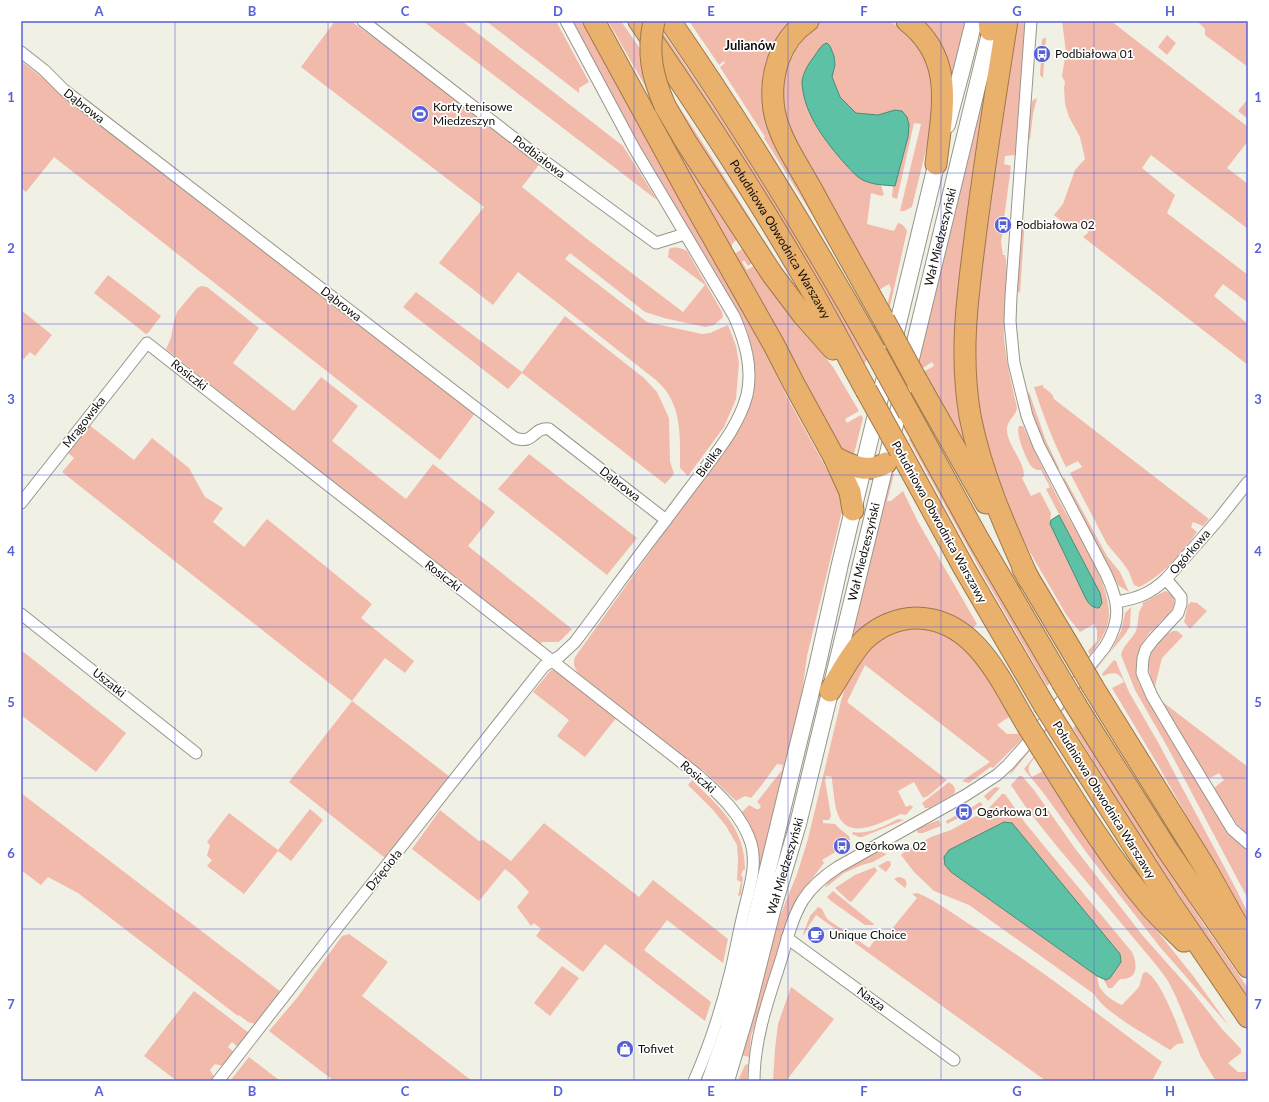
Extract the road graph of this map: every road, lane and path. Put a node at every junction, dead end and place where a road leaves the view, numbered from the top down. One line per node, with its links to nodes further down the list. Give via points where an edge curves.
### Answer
1 (363, 21): 13 (street, Podbiałowa, via 532,152 656,243)
2 (566, 21): 13 (street, Bielika, via 634,148)
3 (594, 21): 16 (highway)
4 (639, 21): 15 (highway, Południowa Obwodnica Warszawy, via 712,128 772,224)
5 (654, 21): 15 (highway, bridge, via 652,68 665,106 772,274)
6 (670, 21): 33 (highway, Południowa Obwodnica Warszawy, bridge, via 823,262 977,536 1077,707 1168,851)
7 (808, 21): 24 (highway, bridge, via 790,37 778,60 772,89 776,119 790,150 917,381)
8 (907, 21): 12 (highway, via 931,46 940,68 942,102)
9 (1031, 21): 25 (street, via 1010,321 1014,362 1032,430 1115,592)
10 (991, 23): 12 (main road, Wał Miedzeszyński, via 961,73); 17 (main road, Wał Miedzeszyński); 24 (highway, via 980,202 967,299 965,365 970,415 982,464 1012,543)
11 (21, 52): 22 (street, Dąbrowa, via 70,95 515,438 530,439 538,430 549,429)
12 (936, 164): 18 (main road, Wał Miedzeszyński)
13 (685, 234): 22 (street, Bielika, via 744,337 749,376 747,395 734,426)
14 (148, 343): 20 (street, Mrągowska); 27 (street, Rosiczki)
15 (866, 390): 17 (highway, Południowa Obwodnica Warszawy, bridge)
16 (834, 456): 18 (highway, via 850,465); 21 (highway, via 850,492)
17 (893, 457): 18 (highway, via 875,468); 28 (main road, Wał Miedzeszyński); 34 (highway, Południowa Obwodnica Warszawy, bridge, via 964,568 1059,729 1144,864)
18 (863, 468): 21 (main road, Wał Miedzeszyński)
19 (1248, 482): 23 (street, Ogórkowa)
20 (21, 503)
21 (853, 510): 39 (main road, Wał Miedzeszyński, via 738,992)
22 (666, 520): 27 (street, Bielika, via 575,642)
23 (1166, 579): 25 (street, Ogórkowa, via 1145,595); 30 (street, via 1181,597 1181,604 1178,613 1146,649 1142,673 1171,729 1232,829)
24 (1030, 580): 32 (highway, bridge, via 1186,836)
25 (1117, 602): 31 (street, via 1115,624 1105,647 1008,765 966,795 855,856 825,876 813,886 802,901)
26 (21, 614): 29 (street, Uszatki)
27 (552, 661): 37 (street, Dzięcioła, via 544,666); 38 (street, Rosiczki, via 699,776 742,822 751,844 751,878 731,973 722,1006)
28 (830, 691): 34 (highway, bridge, via 865,640 876,630 891,623 910,618 930,620 953,627 967,637 992,667 1082,813 1128,878 1149,904); 40 (main road, Wał Miedzeszyński, via 792,846)
29 (196, 753)
30 (1248, 843)
31 (787, 938): 36 (street, Nasza); 41 (street, via 759,1031)
32 (1248, 944)
33 (1248, 967)
34 (1222, 980): 35 (highway, Południowa Obwodnica Warszawy)
35 (1248, 1017)
36 (954, 1060)
37 (218, 1081)
38 (694, 1081)
39 (710, 1081)
40 (726, 1081)
41 (754, 1081)

